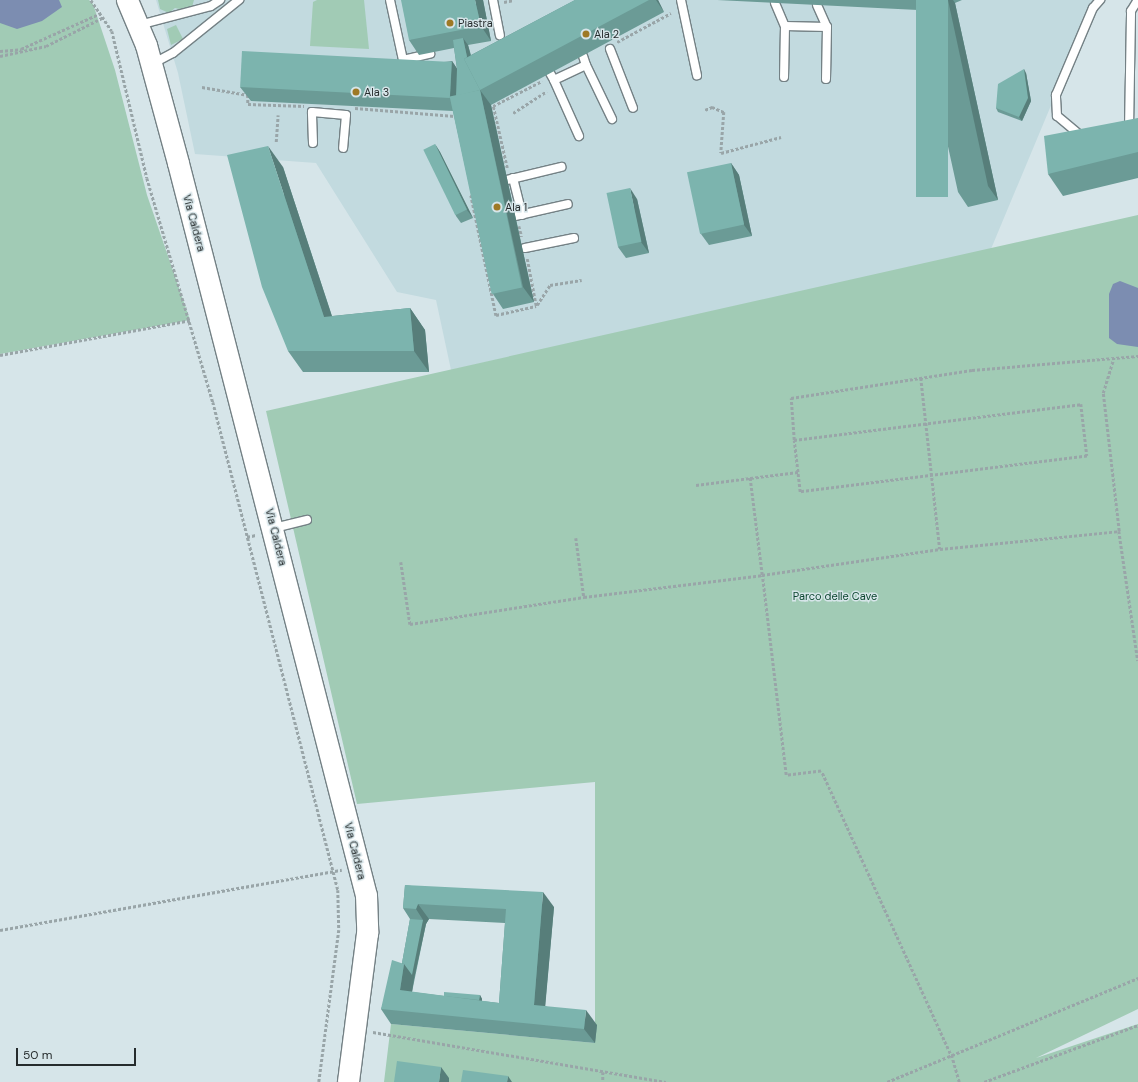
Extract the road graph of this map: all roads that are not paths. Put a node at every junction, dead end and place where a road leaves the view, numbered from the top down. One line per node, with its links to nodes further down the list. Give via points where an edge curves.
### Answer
1 (127, 0): 11 (street, Via Caldera)
2 (220, 0): 11 (lane, via 211,6)
3 (239, 0): 18 (lane, via 173,53)
4 (390, 0): 16 (lane, via 403,60)
5 (493, 0): 14 (lane)
6 (681, 0): 20 (lane)
7 (1100, 0): 27 (lane, via 1093,8 1056,95 1057,116 1075,134)
8 (1138, 0): 25 (lane, via 1131,11 1129,133)
9 (775, 3): 12 (lane)
10 (817, 5): 13 (lane)
11 (138, 25): 18 (street, Via Caldera)
12 (785, 26): 13 (lane); 21 (lane)
13 (827, 27): 22 (lane)
14 (500, 35)
15 (610, 47): 23 (lane)
16 (430, 54)
17 (583, 56): 19 (lane)
18 (151, 64): 35 (street, Via Caldera)
19 (586, 65): 24 (lane); 26 (lane, via 553,79)
20 (697, 75)
21 (784, 77)
22 (826, 79)
23 (633, 108)
24 (612, 119)
25 (1122, 134)
26 (579, 136)
27 (1092, 138)
28 (313, 143): 29 (lane, via 313,107 347,110)
29 (343, 148)
30 (561, 167): 31 (lane, via 510,179 518,216)
31 (568, 204)
32 (574, 238): 33 (lane)
33 (525, 249)
34 (307, 520): 35 (lane)
35 (274, 528): 36 (street, Via Caldera, via 366,895 367,933)
36 (348, 1082)

